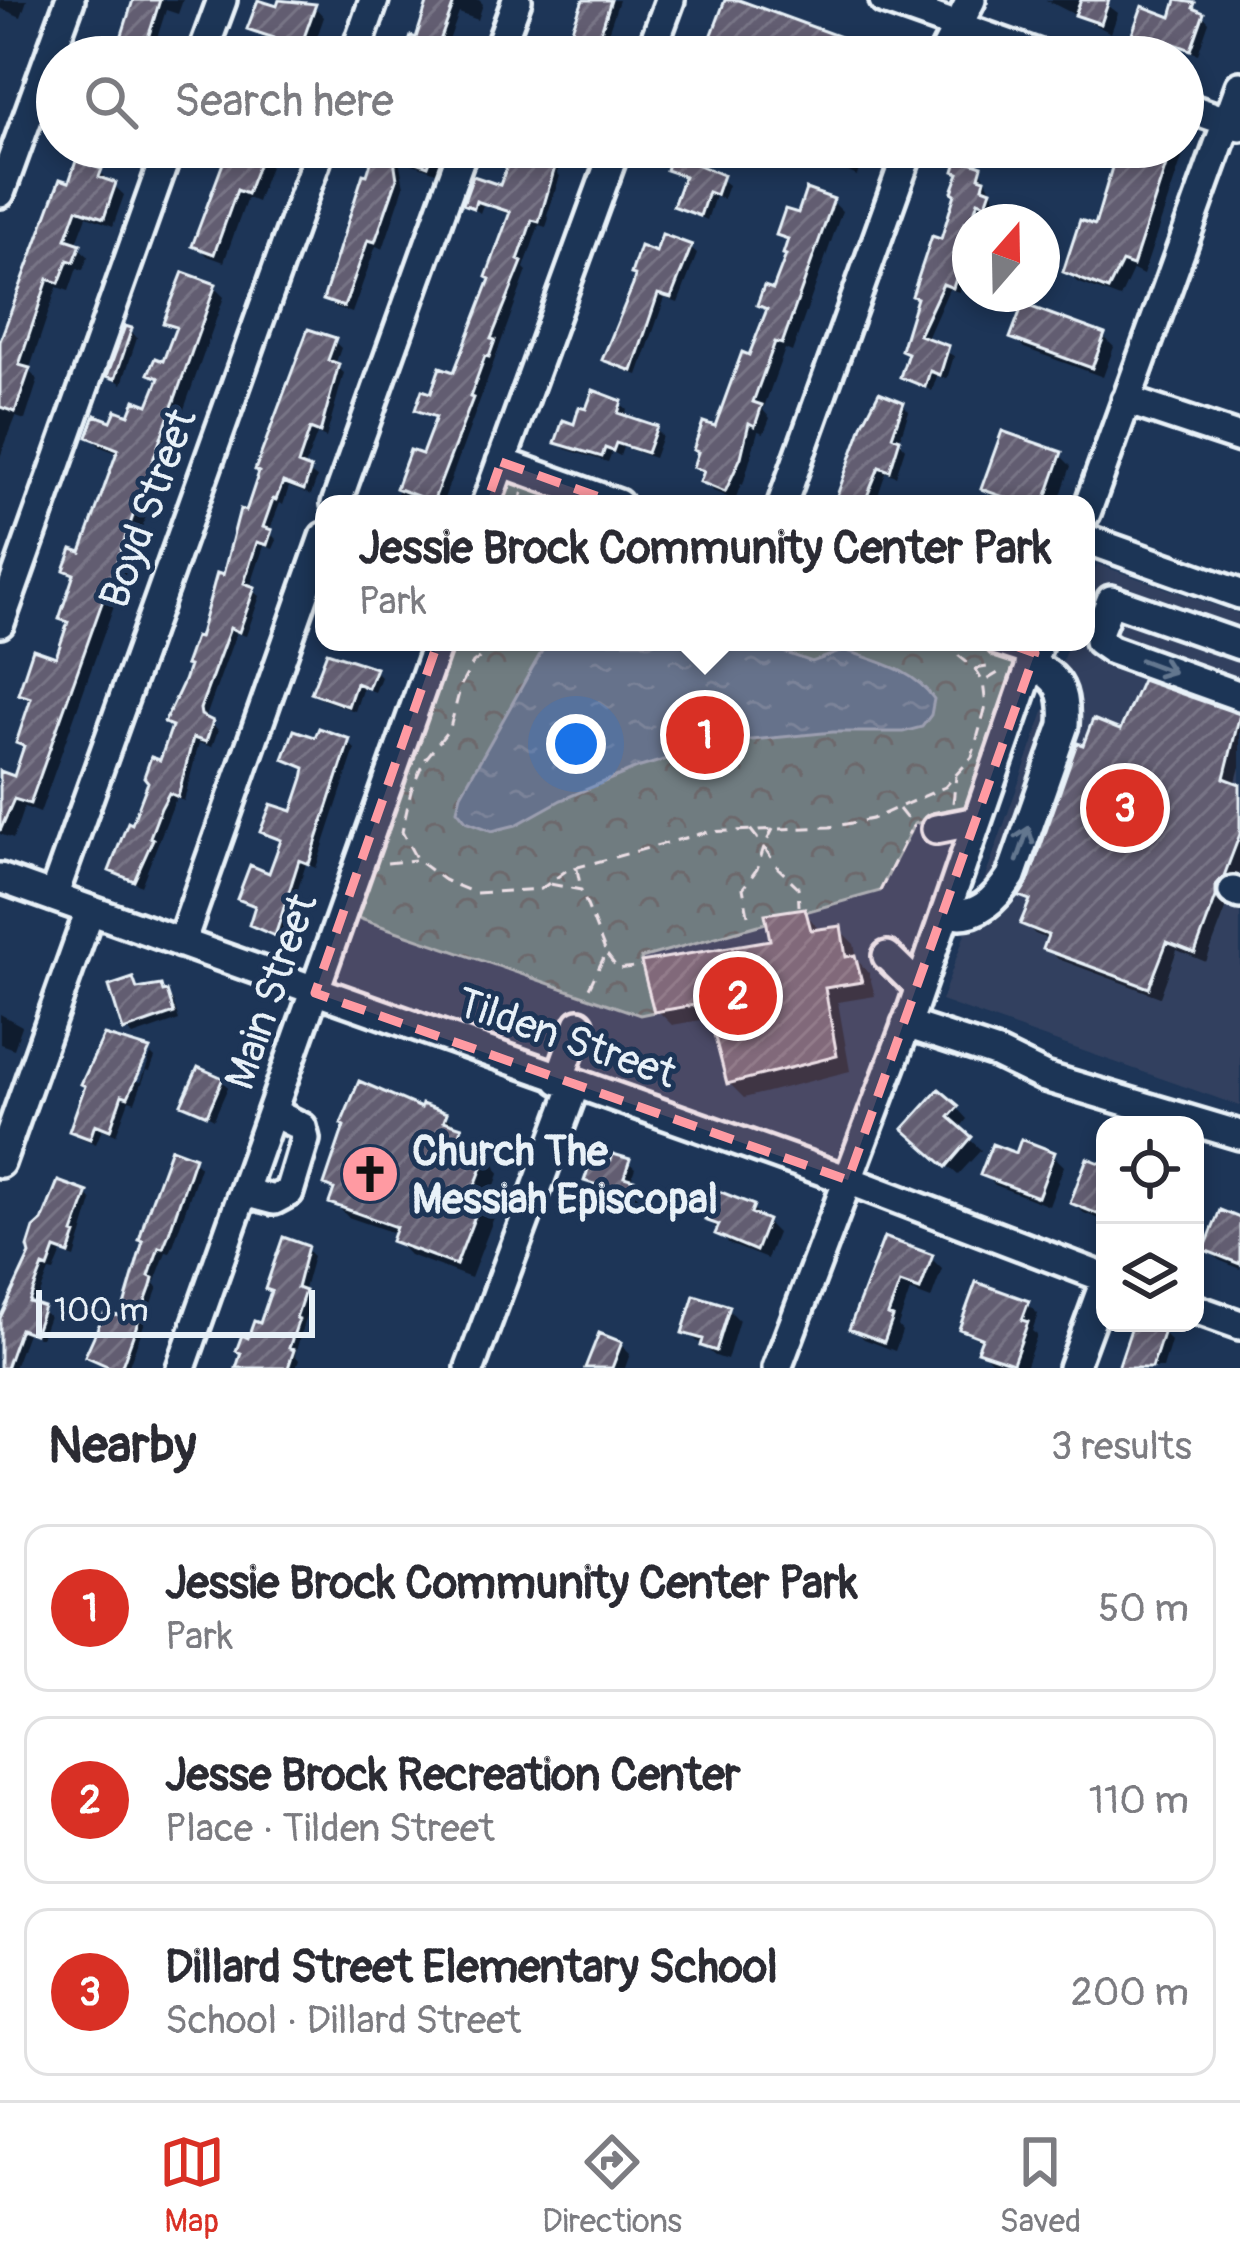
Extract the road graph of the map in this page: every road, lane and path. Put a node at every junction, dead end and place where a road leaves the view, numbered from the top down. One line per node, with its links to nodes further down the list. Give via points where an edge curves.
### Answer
1 (70, 0): 9 (street)
2 (222, 0): 10 (street)
3 (374, 0): 11 (street)
4 (517, 0): 12 (street)
5 (670, 0): 13 (street)
6 (884, 0): 8 (street)
7 (971, 0): 8 (street)
8 (957, 26): 14 (street); 15 (street)
9 (57, 36)
10 (209, 36)
11 (361, 36)
12 (504, 36)
13 (657, 36)
14 (952, 36)
15 (985, 36)
16 (1240, 86): 19 (street)
17 (36, 94): 25 (street)
18 (1204, 113): 19 (street)
19 (1234, 124): 26 (street)
20 (162, 168): 37 (street)
21 (313, 168): 58 (street, Boyd Street)
22 (456, 168): 29 (street)
23 (608, 168): 28 (street)
24 (902, 168): 32 (street)
25 (0, 193)
26 (1126, 400): 27 (street); 33 (street)
27 (1240, 438)
28 (501, 462): 30 (street); 31 (street)
29 (339, 495)
30 (489, 495)
31 (593, 495)
32 (785, 495)
33 (1092, 495)
34 (1095, 542): 36 (street)
35 (315, 563): 63 (street)
36 (1240, 594)
37 (0, 622)
38 (1240, 645): 45 (street, one-way to 45, via 1111,600 1099,630 1112,650)
39 (435, 651): 68 (street, Main Street)
40 (489, 651): 51 (path, via 473,663 450,728 412,791 402,832)
41 (953, 651): 43 (path)
42 (1035, 654): 46 (street); 61 (street, one-way to 42, via 981,909 1011,876 1064,725 1061,686)
43 (975, 669): 44 (path); 44 (path, via 1014,663)
44 (983, 682): 47 (path, via 986,706 971,757 945,787 872,819)
45 (1240, 696)
46 (977, 821): 49 (street); 61 (street)
47 (773, 827): 48 (path); 50 (path)
48 (749, 828): 50 (path); 53 (path)
49 (924, 829): 57 (path)
50 (764, 847): 59 (path, via 798,887); 62 (path, via 743,888)
51 (417, 860): 52 (path); 55 (path, via 475,893)
52 (387, 863)
53 (577, 867): 55 (path); 56 (path)
54 (0, 878): 58 (street, Tilden Street)
55 (549, 884): 56 (path)
56 (581, 890): 64 (path)
57 (880, 891)
58 (53, 896): 60 (street, Tilden Street)
59 (800, 906)
60 (90, 910): 63 (street, Tilden Street); 74 (street)
61 (946, 911): 67 (street)
62 (748, 915)
63 (181, 944): 68 (street, Tilden Street)
64 (606, 953): 66 (path, via 618,969); 69 (path)
65 (887, 956): 67 (street)
66 (642, 966)
67 (919, 987): 70 (street)
68 (315, 993): 71 (street, Tilden Street); 72 (street, Main Street)
69 (582, 1010): 71 (street)
70 (903, 1032): 73 (street, via 997,1073 1045,1077); 75 (street)
71 (567, 1083): 75 (street, Tilden Street); 82 (street)
72 (272, 1112): 76 (street, Main Street); 76 (street, via 302,1127 305,1139 289,1192 274,1200)
73 (1240, 1135)
74 (0, 1163)
75 (848, 1180): 77 (street, Tilden Street); 83 (street)
76 (244, 1192): 81 (street, Main Street)
77 (1096, 1276)
78 (1096, 1304): 84 (street)
79 (1204, 1312): 80 (street)
80 (1240, 1325)
81 (181, 1368)
82 (470, 1368)
83 (777, 1368)
84 (1073, 1368)

